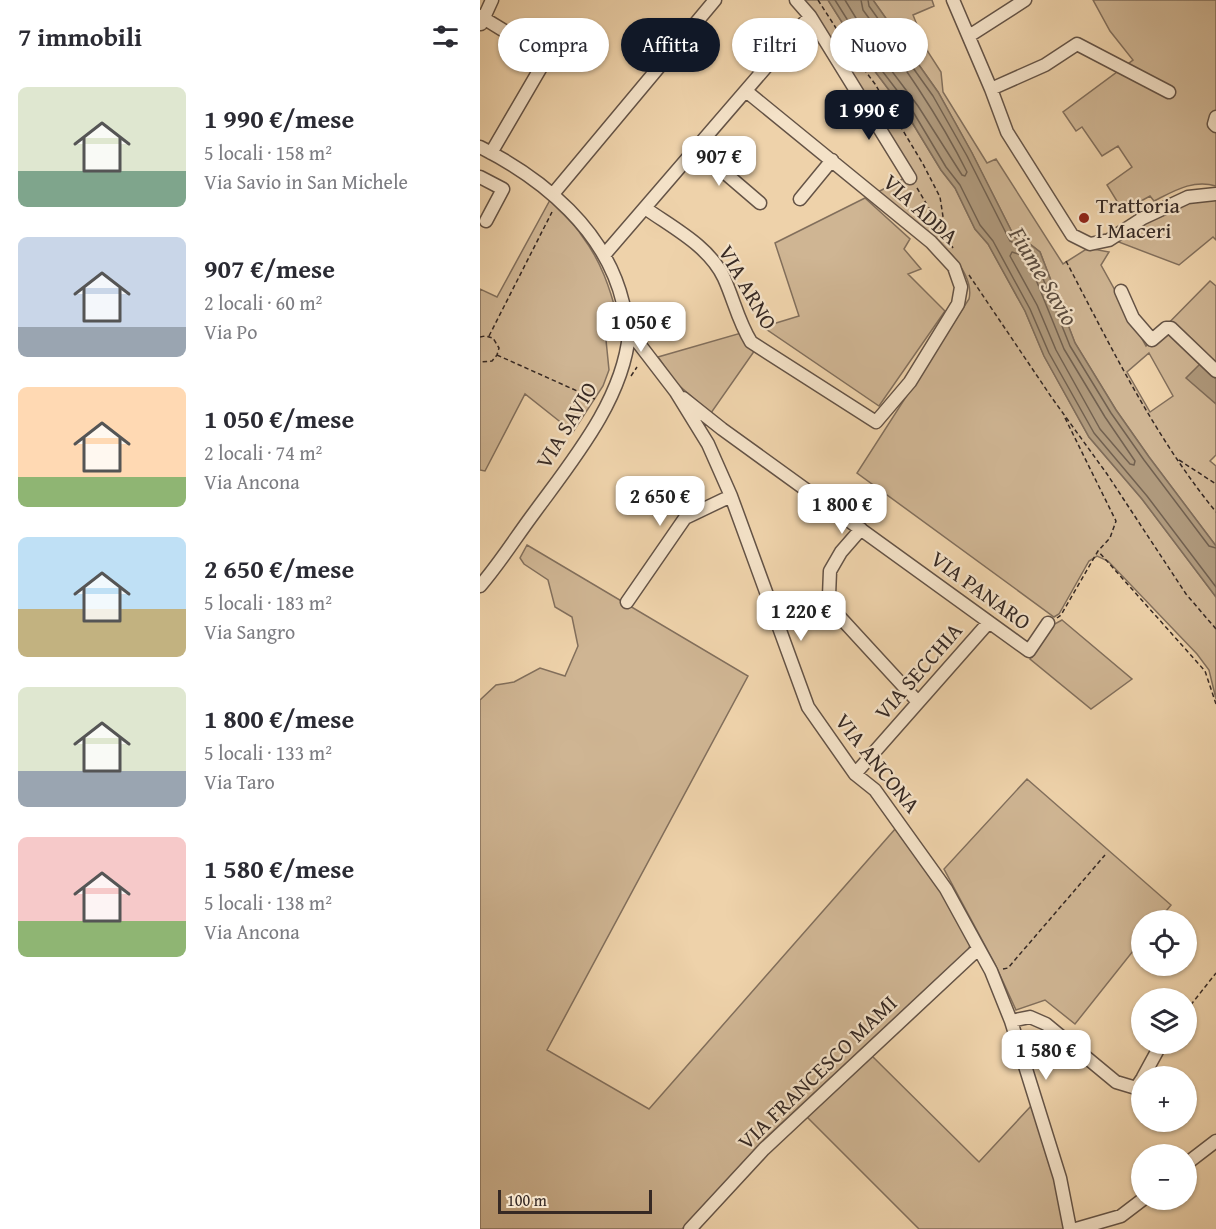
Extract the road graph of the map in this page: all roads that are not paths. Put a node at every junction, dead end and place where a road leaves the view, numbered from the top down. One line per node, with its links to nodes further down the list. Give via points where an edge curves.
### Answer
1 (492, 0): 7 (street)
2 (715, 0): 20 (street)
3 (796, 0): 6 (street)
4 (954, 0): 8 (street)
5 (1025, 0): 8 (street)
6 (810, 16): 10 (street); 18 (street)
7 (481, 20): 15 (street, via 547,57)
8 (969, 36): 9 (street)
9 (991, 89): 11 (street, via 1045,65 1077,44); 19 (street, via 1007,132 1072,235 1090,244 1109,240 1143,218 1188,197)
10 (746, 91): 14 (street); 16 (street, VIA ADDA)
11 (1169, 92)
12 (1216, 117): 13 (street)
13 (1216, 126)
14 (697, 149): 22 (street); 23 (street)
15 (486, 150): 20 (street, VIA SAVIO, via 523,170)
16 (832, 160): 21 (street); 30 (street, VIA ADDA, via 931,242 954,267 961,287 958,304 910,382)
17 (480, 177): 24 (street, via 503,189)
18 (910, 178)
19 (1216, 194)
20 (555, 197): 25 (street, VIA SAVIO)
21 (800, 199)
22 (760, 203)
23 (645, 208): 25 (street); 30 (street, VIA ARNO, via 706,252 723,277 751,342)
24 (486, 221)
25 (604, 254): 27 (street, VIA SAVIO, via 620,290)
26 (1122, 291): 28 (street, via 1132,318 1152,340 1171,327)
27 (630, 332): 29 (street, VIA ANCONA); 35 (street, VIA SAVIO, via 623,366 586,442)
28 (1216, 371)
29 (676, 392): 31 (street, VIA PANARO); 32 (street, VIA ANCONA)
30 (876, 422)
31 (722, 429): 32 (street); 34 (street, VIA PANARO)
32 (708, 444): 33 (street, VIA ANCONA)
33 (731, 496): 36 (street, via 685,518); 40 (street, VIA ANCONA, via 808,707)
34 (861, 529): 37 (street, VIA PANARO); 39 (street, via 830,571 829,596 838,615)
35 (480, 586)
36 (627, 602)
37 (989, 622): 38 (street, VIA PANARO, via 1029,651); 39 (street, VIA SECCHIA)
38 (1048, 622)
39 (918, 702): 40 (street, VIA SECCHIA)
40 (855, 774): 41 (street, VIA ANCONA, via 875,790 915,844 946,889)
41 (978, 949): 42 (street, VIA ANCONA); 47 (street, VIA FRANCESCO MAMI, via 764,1149)
42 (1011, 1021): 43 (street, via 1030,1017 1046,1024 1116,1082); 48 (street, VIA ANCONA, via 1060,1178)
43 (1131, 1086)
44 (1216, 1141): 45 (street)
45 (1197, 1156)
46 (1131, 1208): 49 (street, via 1121,1216)
47 (690, 1229)
48 (1070, 1229)
49 (1077, 1229)

